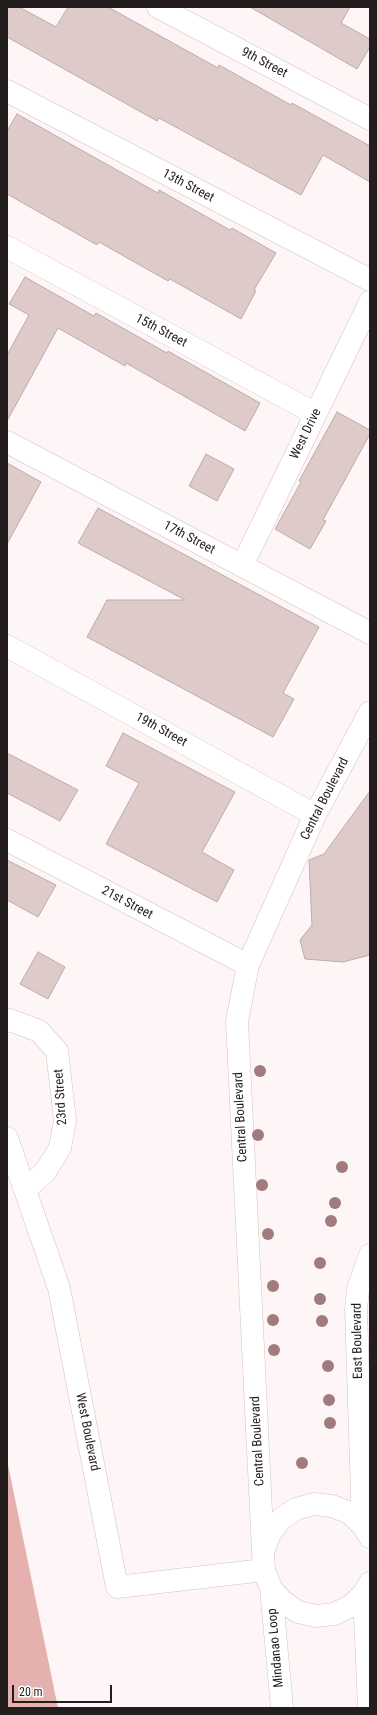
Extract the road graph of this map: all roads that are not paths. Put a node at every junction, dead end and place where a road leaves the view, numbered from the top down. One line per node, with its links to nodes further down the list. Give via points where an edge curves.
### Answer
1 (158, 7): 3 (street, 9th Street)
2 (7, 91): 5 (street, 13th Street)
3 (370, 119)
4 (7, 247): 7 (street, 15th Street)
5 (370, 280)
6 (370, 302): 7 (street, West Drive)
7 (316, 414): 9 (street, West Drive)
8 (7, 442): 9 (street, 17th Street)
9 (242, 566): 10 (street, 17th Street)
10 (370, 633)
11 (7, 646): 13 (street, 19th Street)
12 (370, 712): 13 (street, Central Boulevard)
13 (315, 815): 15 (street, Central Boulevard)
14 (7, 840): 15 (street, 21st Street)
15 (248, 966): 22 (street, Central Boulevard, via 237,1021)
16 (7, 1021): 18 (street, 23rd Street, via 39,1031 57,1051 65,1120 60,1148 45,1172)
17 (7, 1138): 18 (street, West Boulevard)
18 (25, 1190): 22 (street, West Boulevard, via 59,1288 117,1586)
19 (370, 1255): 20 (street, East Boulevard, via 358,1289 356,1310)
20 (364, 1363): 21 (street, East Boulevard)
21 (367, 1532): 22 (street, via 350,1513 332,1506 314,1504 296,1509 281,1519 270,1534)
22 (266, 1570): 23 (street, via 282,1602 298,1612 316,1616 334,1614 351,1606); 24 (street, Mindanao Loop)
23 (367, 1588): 25 (street)
24 (282, 1708)
25 (369, 1708)

